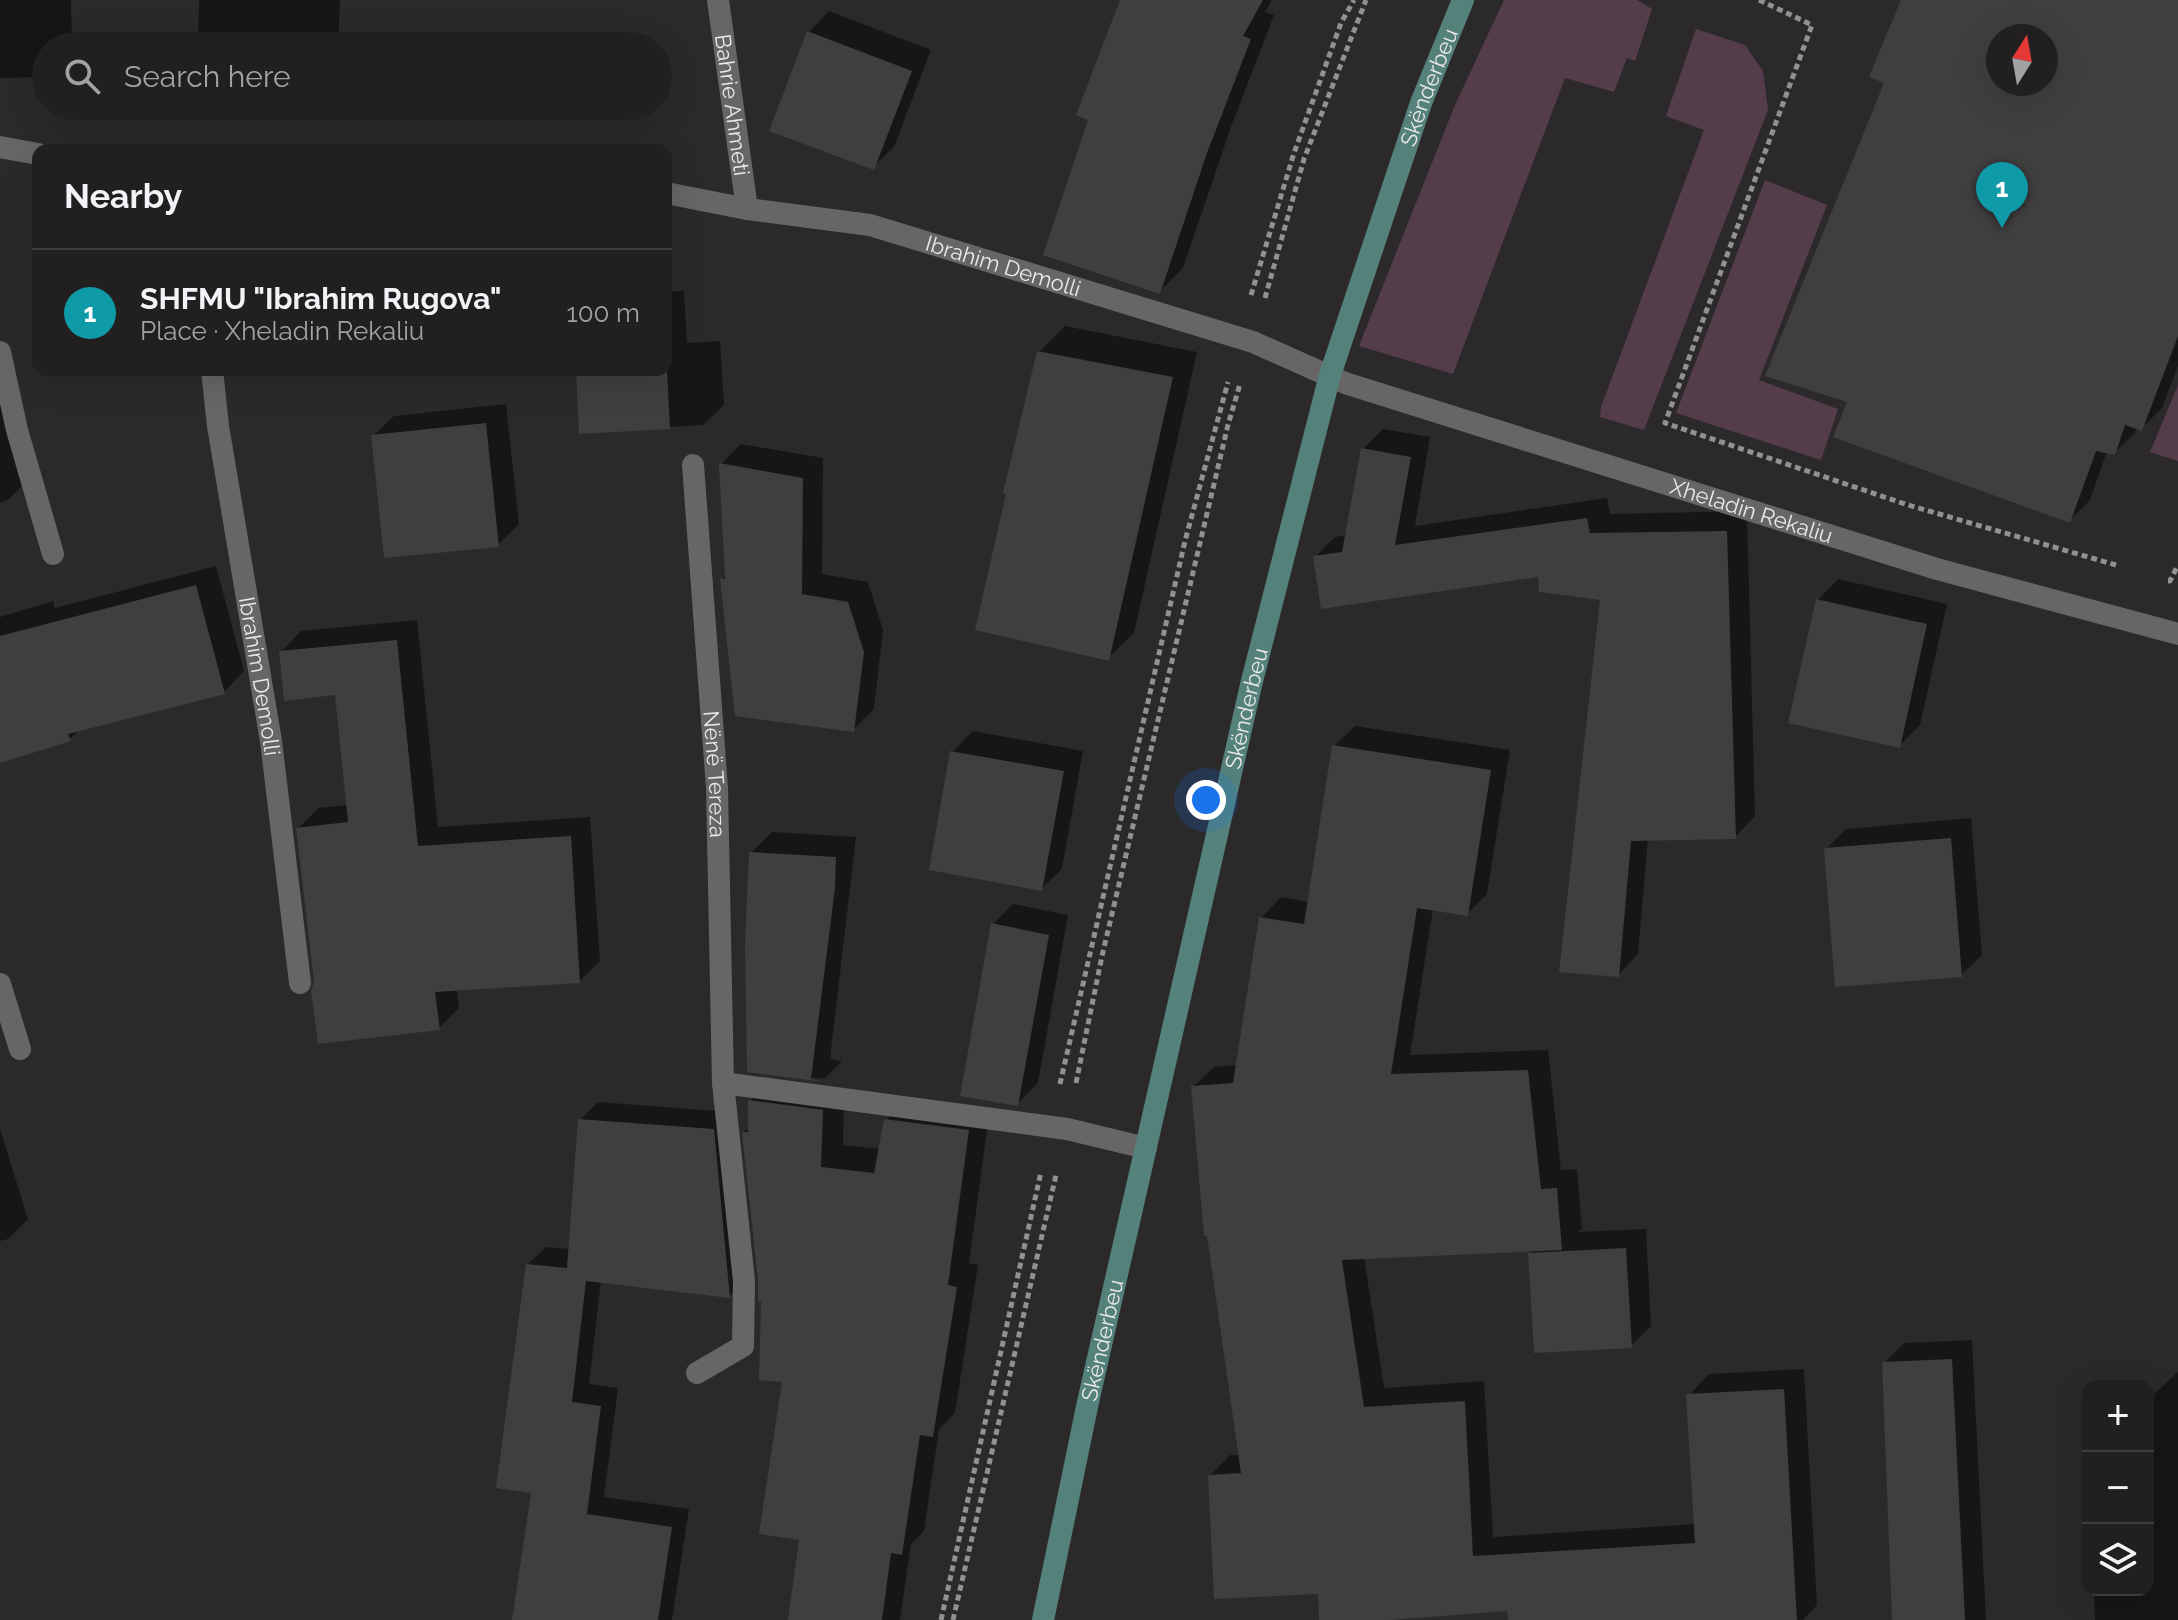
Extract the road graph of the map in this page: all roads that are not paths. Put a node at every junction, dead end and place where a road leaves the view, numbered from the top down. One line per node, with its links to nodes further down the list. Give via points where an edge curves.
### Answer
1 (718, 0): 6 (street, Bahrie Ahmeti)
2 (1463, 0): 8 (main road, Skënderbeu, via 1421,103)
3 (0, 147): 4 (street)
4 (32, 153)
5 (672, 194): 6 (street, Ibrahim Demolli)
6 (747, 209): 8 (street, Ibrahim Demolli, via 870,225 1246,340)
7 (0, 352): 11 (street)
8 (1330, 375): 12 (street, Xheladin Rekaliu, via 1937,569); 17 (main road, Skënderbeu, via 1251,685)
9 (213, 376): 13 (street, Ibrahim Demolli, via 271,741)
10 (693, 465): 16 (street, Nënë Tereza, via 717,788)
11 (53, 554)
12 (2178, 634)
13 (300, 983)
14 (0, 984): 15 (street)
15 (20, 1049)
16 (723, 1083): 17 (street, via 1059,1128); 18 (street, Nënë Tereza, via 744,1281 743,1346)
17 (1146, 1148): 19 (main road, Skënderbeu)
18 (697, 1373)
19 (1043, 1620)

